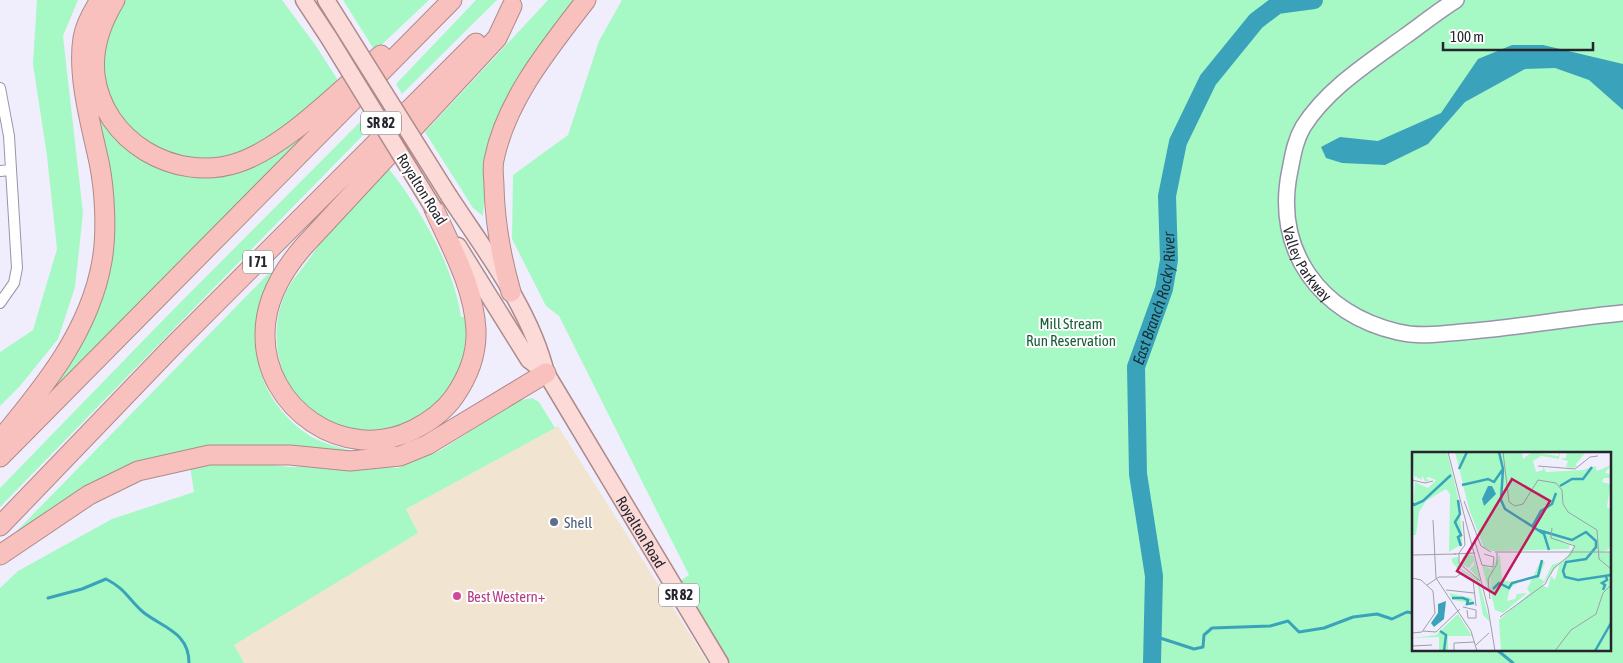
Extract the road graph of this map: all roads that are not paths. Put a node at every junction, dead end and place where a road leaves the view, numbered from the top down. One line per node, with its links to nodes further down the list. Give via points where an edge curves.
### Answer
1 (100, 0): 18 (highway, via 83,38 87,111 103,188 102,260 90,303 64,356 42,390)
2 (114, 0): 5 (highway, via 102,23 95,59 95,76 104,104 118,128 139,148 170,164 192,169 235,164 272,145)
3 (304, 0): 13 (main road, Royalton Road / SR 82, bridge)
4 (326, 0): 14 (main road, Royalton Road / SR 82, bridge)
5 (444, 0)
6 (452, 0): 19 (highway)
7 (586, 0): 14 (highway, via 555,40 511,108 493,161 495,214 503,266)
8 (1456, 0): 16 (street, Valley Parkway, via 1360,69 1318,107 1303,127 1295,146 1285,204 1287,227 1303,266 1316,285 1344,310 1376,326 1403,333 1433,335 1493,330)
9 (515, 3): 13 (highway, via 497,38 304,246 279,280 266,322 268,364 276,385 291,405 328,432 364,440 407,433 440,413 469,371 476,330 471,299); 20 (highway, I 71, via 173,346)
10 (0, 88): 11 (street, via 9,136)
11 (11, 170): 12 (street); 15 (street, via 17,275)
12 (0, 171)
13 (434, 208): 17 (main road, Royalton Road / SR 82, via 529,360)
14 (511, 292): 17 (main road, Royalton Road / SR 82, via 540,348)
15 (0, 303)
16 (1623, 313)
17 (546, 373): 21 (highway, via 427,445 400,456 350,461 290,455 209,455 138,472 89,495); 22 (main road, Royalton Road / SR 82)
18 (0, 440)
19 (0, 457)
20 (0, 526)
21 (0, 555)
22 (720, 663)

